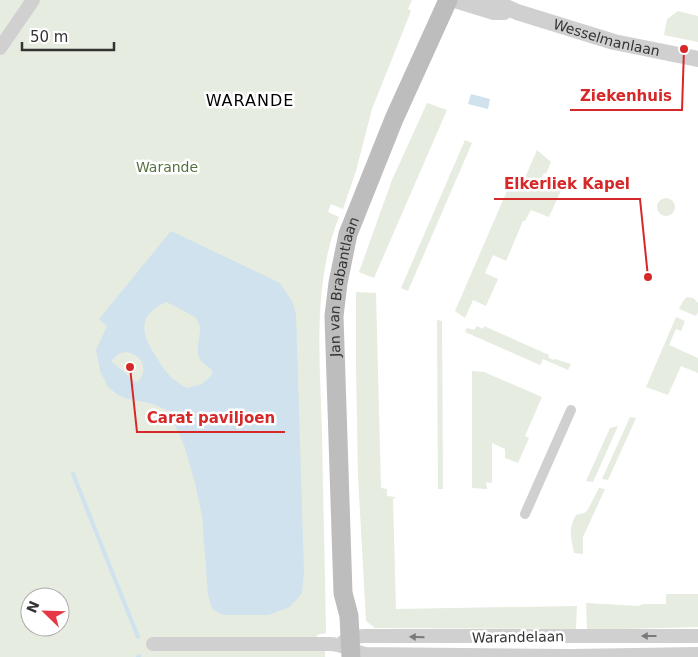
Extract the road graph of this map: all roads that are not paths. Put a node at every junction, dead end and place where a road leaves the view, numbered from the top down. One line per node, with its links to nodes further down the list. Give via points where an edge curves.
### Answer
1 (33, 0): 6 (street)
2 (448, 0): 13 (main road, Jan van Brabantlaan, via 394,118 348,234 338,283 334,316 343,593 349,616)
3 (455, 0): 5 (street, Wesselmanlaan, via 494,12)
4 (491, 0): 5 (street, Wesselmanlaan)
5 (517, 12): 7 (street, Wesselmanlaan, via 614,42)
6 (0, 48)
7 (698, 59)
8 (571, 410): 9 (street)
9 (526, 514)
10 (698, 636): 11 (street, Warandelaan, one-way to 11)
11 (438, 637): 13 (street, Warandelaan, one-way to 13); 15 (street)
12 (153, 644): 13 (street, Warandelaan)
13 (347, 649): 15 (street, Warandelaan, via 366,654)
14 (698, 654): 15 (street, Warandelaan)
15 (449, 656)

